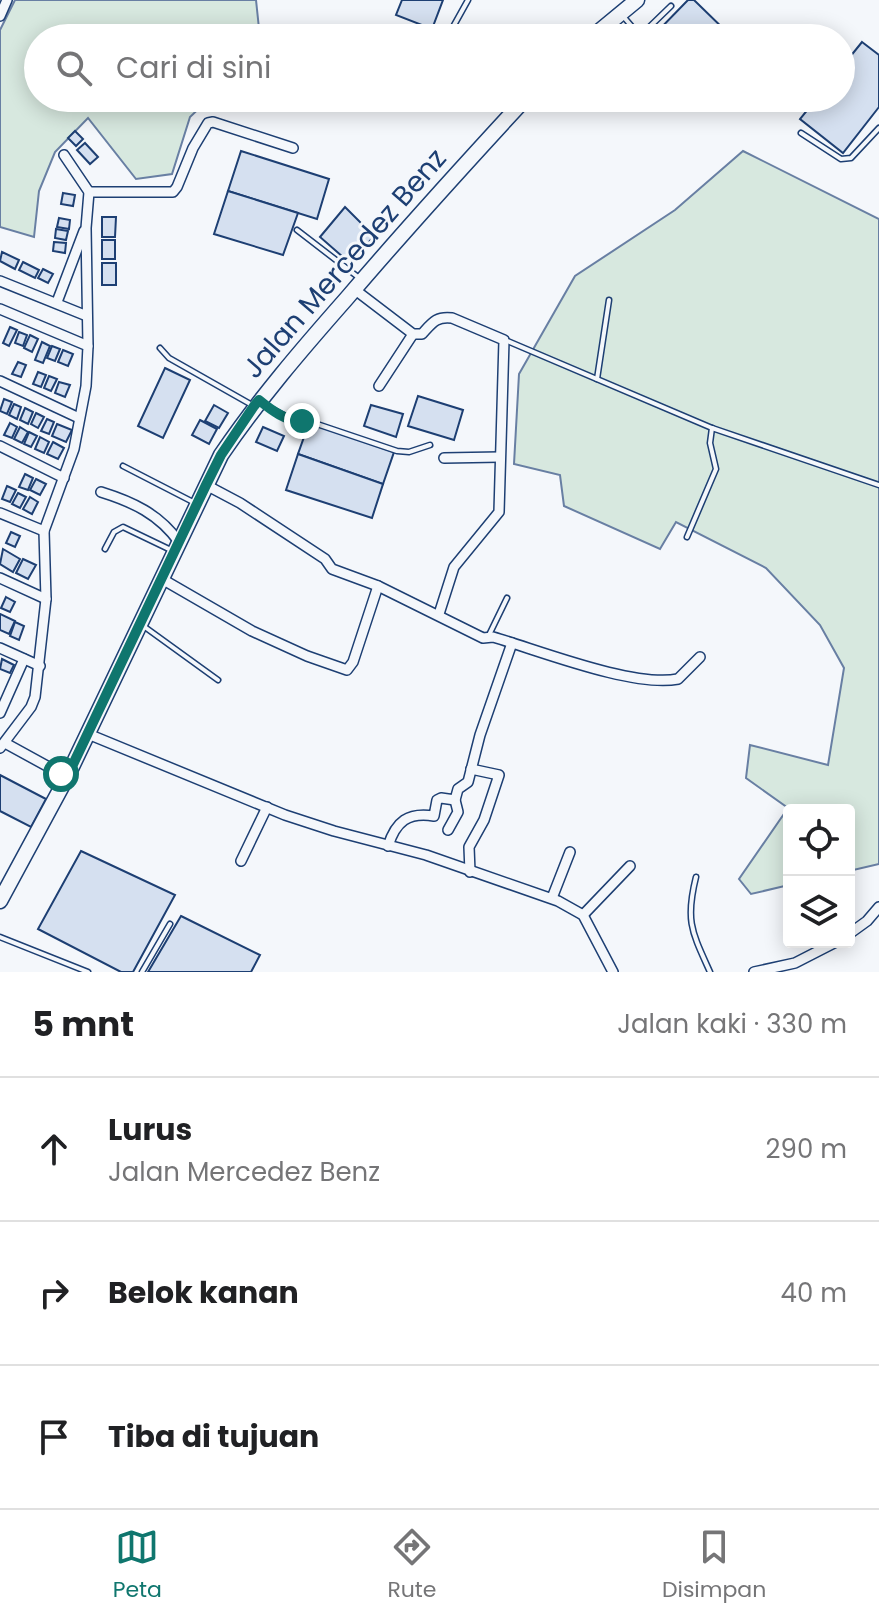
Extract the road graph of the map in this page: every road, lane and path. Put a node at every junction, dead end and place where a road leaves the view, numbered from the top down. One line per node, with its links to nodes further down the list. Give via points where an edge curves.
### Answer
1 (7, 0): 6 (street)
2 (468, 0): 7 (lane)
3 (637, 0): 5 (main road)
4 (671, 6): 10 (lane)
5 (621, 13): 8 (main road); 9 (lane)
6 (0, 16)
7 (455, 24)
8 (608, 24)
9 (630, 24)
10 (654, 24)
11 (510, 112): 20 (main road, Jalan Mercedez Benz)
12 (879, 128): 13 (lane, via 846,159)
13 (801, 133)
14 (293, 148): 16 (street, via 208,123 173,192)
15 (64, 155): 16 (street)
16 (89, 192): 17 (street)
17 (86, 228): 22 (street); 24 (street)
18 (297, 230): 20 (lane)
19 (0, 281): 22 (street)
20 (358, 284): 25 (street); 32 (main road, Jalan Mercedez Benz)
21 (609, 300): 29 (lane)
22 (57, 302): 24 (street)
23 (0, 309): 27 (street)
24 (87, 316): 27 (street)
25 (413, 334): 26 (street, via 422,334 444,317); 31 (street)
26 (504, 340): 29 (lane); 37 (street)
27 (88, 346): 33 (street)
28 (160, 348): 32 (lane, via 169,358)
29 (597, 379): 34 (lane)
30 (0, 381): 33 (street)
31 (379, 386)
32 (257, 403): 35 (lane, via 297,422 308,421 397,451); 41 (main road, Jalan Mercedez Benz)
33 (79, 418): 40 (street)
34 (712, 428): 42 (lane); 47 (lane, via 716,469)
35 (430, 445)
36 (0, 446): 40 (street)
37 (500, 457): 38 (street); 55 (street, via 499,512 454,567)
38 (444, 458)
39 (123, 466): 44 (lane)
40 (64, 478): 46 (street)
41 (206, 485): 44 (main road, Jalan Mercedez Benz); 52 (street, via 325,559 332,569)
42 (879, 485)
43 (101, 492): 48 (street, via 153,514 166,525)
44 (197, 504): 48 (main road, Jalan Mercedez Benz)
45 (0, 513): 46 (street)
46 (44, 531): 54 (street)
47 (687, 537)
48 (177, 547): 49 (lane, via 123,527); 51 (main road, Jalan Mercedez Benz)
49 (105, 549)
50 (0, 578): 54 (street)
51 (162, 579): 52 (street, via 252,631 342,669 351,667); 56 (main road, Jalan Mercedez Benz)
52 (378, 586): 55 (street)
53 (507, 598): 57 (lane)
54 (46, 599): 62 (street)
55 (439, 614): 57 (street)
56 (141, 624): 63 (lane); 65 (main road, Jalan Mercedez Benz)
57 (488, 639): 58 (street)
58 (512, 643): 60 (street, via 592,668 665,680 678,679); 67 (street)
59 (0, 648): 61 (street)
60 (700, 657)
61 (24, 659): 62 (street); 64 (street)
62 (40, 666): 66 (street, via 31,707)
63 (218, 680)
64 (0, 713)
65 (88, 734): 68 (main road, Jalan Mercedez Benz); 70 (street)
66 (2, 746): 68 (street)
67 (471, 769): 69 (street); 76 (street, via 499,775 469,847)
68 (67, 777): 79 (main road, Jalan Mercedez Benz)
69 (455, 800): 71 (street, via 458,812); 72 (street, via 437,800 434,816 417,814 402,820)
70 (267, 807): 72 (street); 74 (street)
71 (448, 830)
72 (388, 846): 76 (street)
73 (570, 852): 78 (street)
74 (241, 861)
75 (630, 866): 81 (street)
76 (470, 872): 78 (street)
77 (696, 877): 89 (lane, via 690,922)
78 (552, 898): 81 (street)
79 (0, 901)
80 (879, 907): 83 (street)
81 (583, 915): 88 (street)
82 (170, 924): 87 (lane)
83 (855, 930)
84 (0, 937): 86 (lane)
85 (824, 948): 90 (street, via 795,963)
86 (88, 972)
87 (142, 972)
88 (613, 972)
89 (710, 972)
90 (754, 972)

